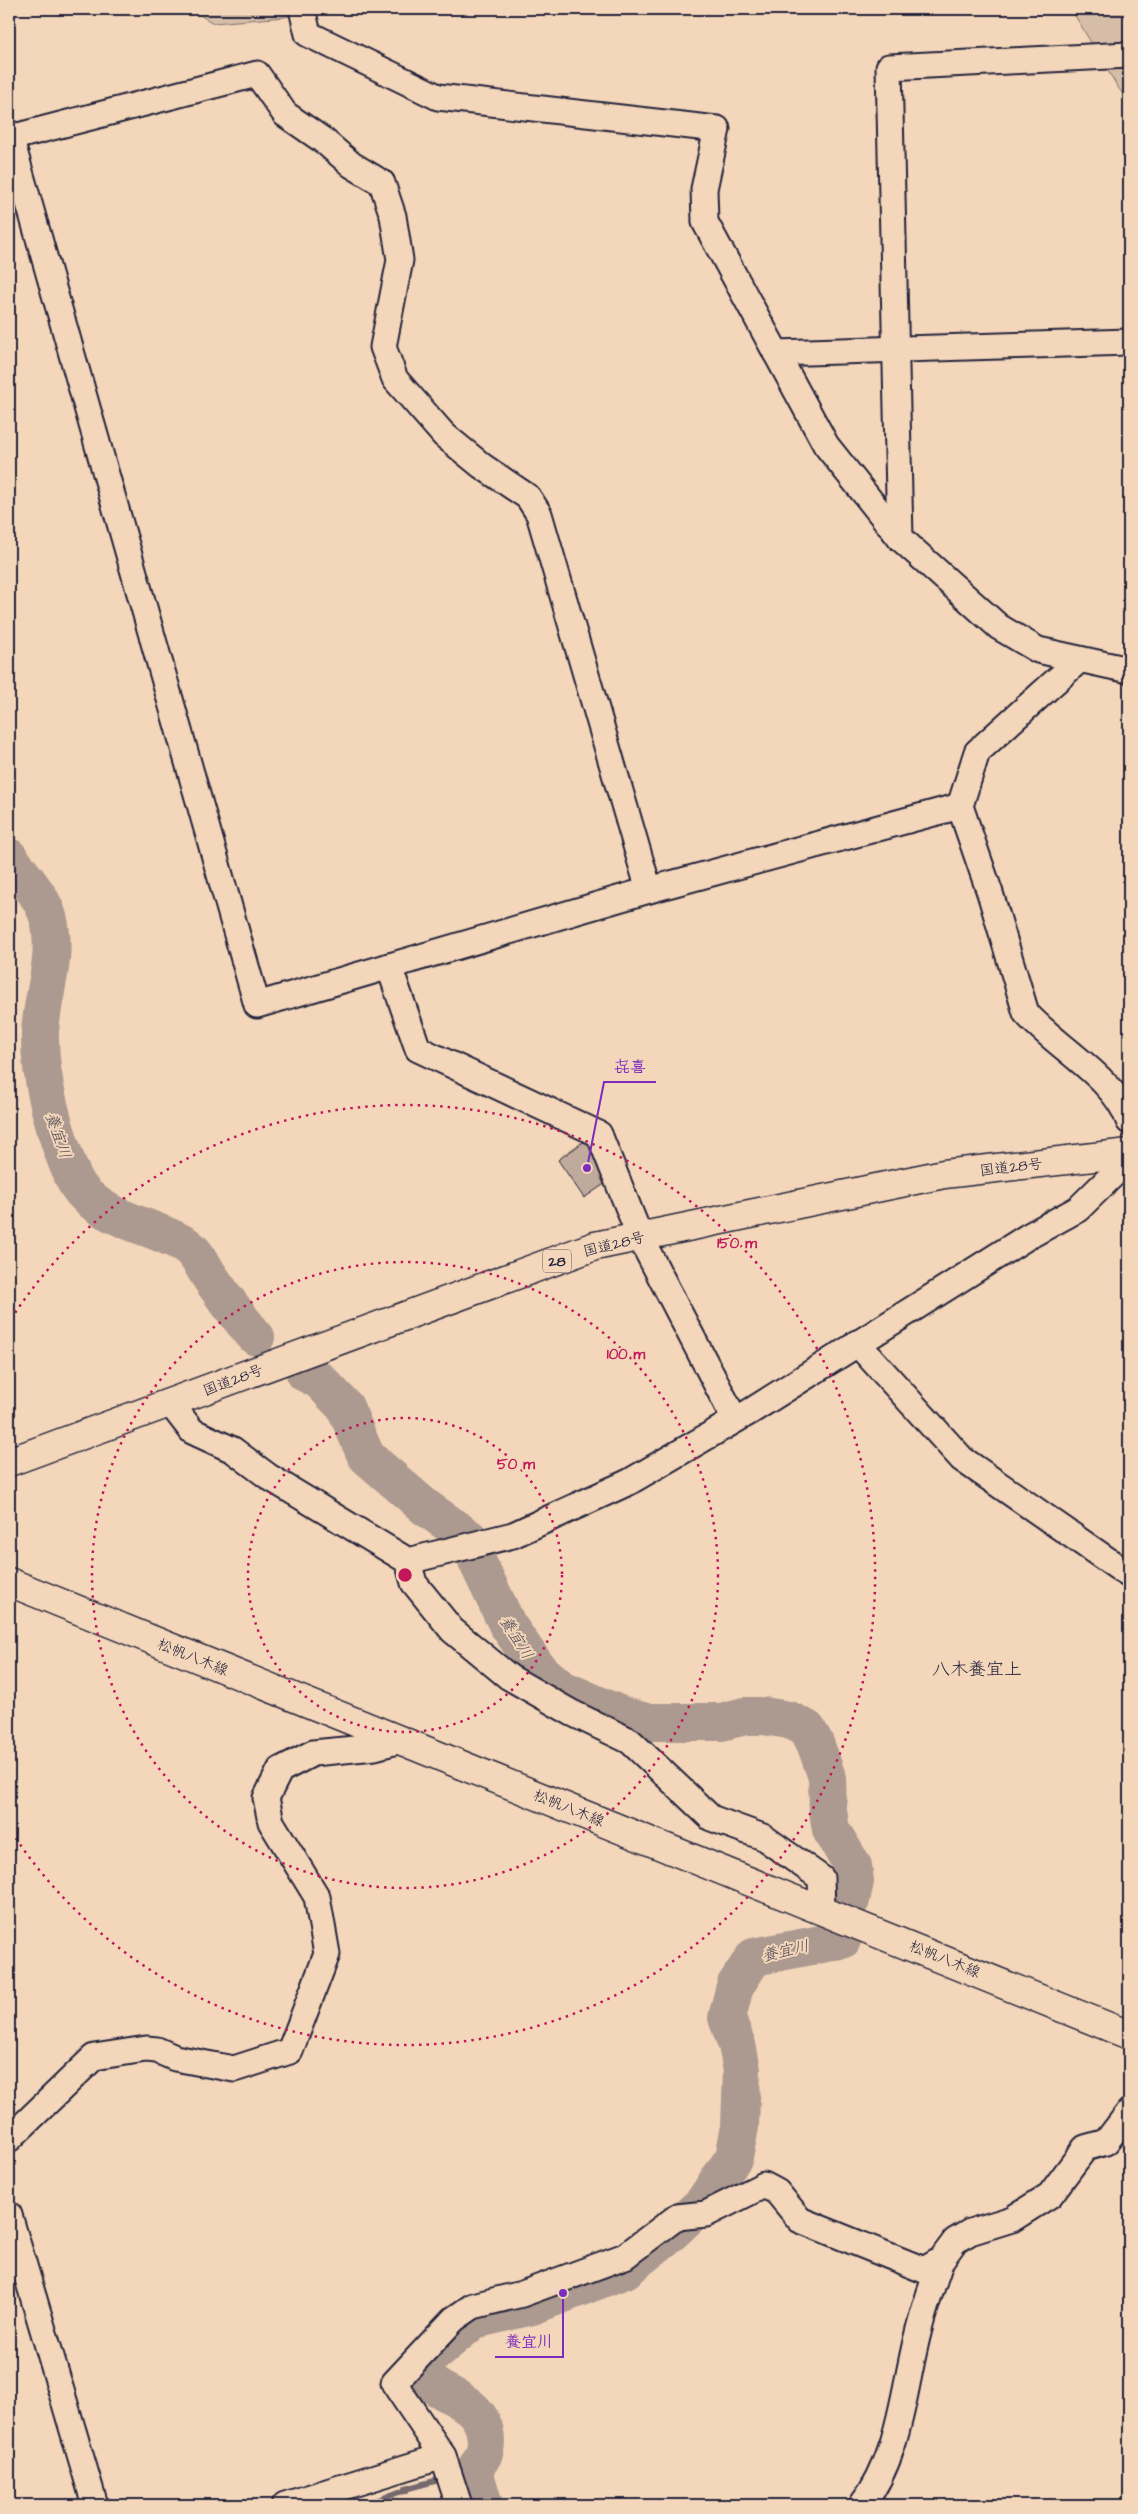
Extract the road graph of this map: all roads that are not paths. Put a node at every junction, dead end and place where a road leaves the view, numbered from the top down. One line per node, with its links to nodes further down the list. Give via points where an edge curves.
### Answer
1 (302, 9): 6 (street, via 308,34 438,97 717,129 704,189 705,222)
2 (1129, 55): 5 (street, via 890,67)
3 (9, 135): 11 (street, via 257,74 285,114 352,165 382,183 393,216 400,260 383,347 396,379 444,435 528,497 539,514); 12 (street, via 257,1005)
4 (1129, 342): 5 (street)
5 (897, 349): 6 (street); 7 (street)
6 (776, 353): 7 (street, via 826,445)
7 (900, 538): 8 (street, via 999,627 1038,650)
8 (1079, 660): 9 (street); 10 (street, via 977,752)
9 (1129, 670)
10 (960, 806): 11 (street); 13 (street, via 1026,1013 1097,1077 1125,1109)
11 (649, 890): 12 (street)
12 (388, 966): 16 (street, via 418,1049 599,1134)
13 (1129, 1121)
14 (1129, 1153): 16 (main road, 国道28号 / 28, via 944,1174)
15 (1129, 1159): 17 (street, via 1078,1209)
16 (640, 1237): 18 (main road, 国道28号 / 28, via 595,1246); 19 (street)
17 (857, 1343): 19 (street); 22 (street, via 962,1459)
18 (170, 1404): 20 (main road, 国道28号 / 28); 21 (street, via 192,1431 233,1450 269,1477)
19 (735, 1420): 21 (street, via 629,1482 512,1535)
20 (9, 1462)
21 (408, 1561): 25 (street, via 414,1583 452,1630 509,1677 630,1741 711,1818 763,1837 808,1868 821,1878)
22 (1129, 1575)
23 (9, 1582): 24 (main road, 松帆八木線)
24 (401, 1740): 25 (main road, 松帆八木線); 28 (street, via 375,1747 313,1752 280,1770 266,1798 270,1822 317,1897 327,1954 290,2051 234,2069 146,2049 94,2057)
25 (822, 1909): 26 (main road, 松帆八木線)
26 (1129, 2035)
27 (1129, 2112): 30 (street, via 1106,2142 1086,2148 1050,2195 1012,2219 970,2232 955,2241)
28 (9, 2140)
29 (9, 2214): 33 (street)
30 (941, 2260): 31 (street, via 924,2270 800,2220 777,2192 764,2185 706,2214 677,2217 624,2256 522,2294 473,2306 454,2319 394,2383); 35 (street, via 918,2332 894,2443 875,2488)
31 (444, 2460): 32 (street); 34 (street)
32 (457, 2498)
33 (95, 2505)
34 (285, 2505)
35 (862, 2505)

